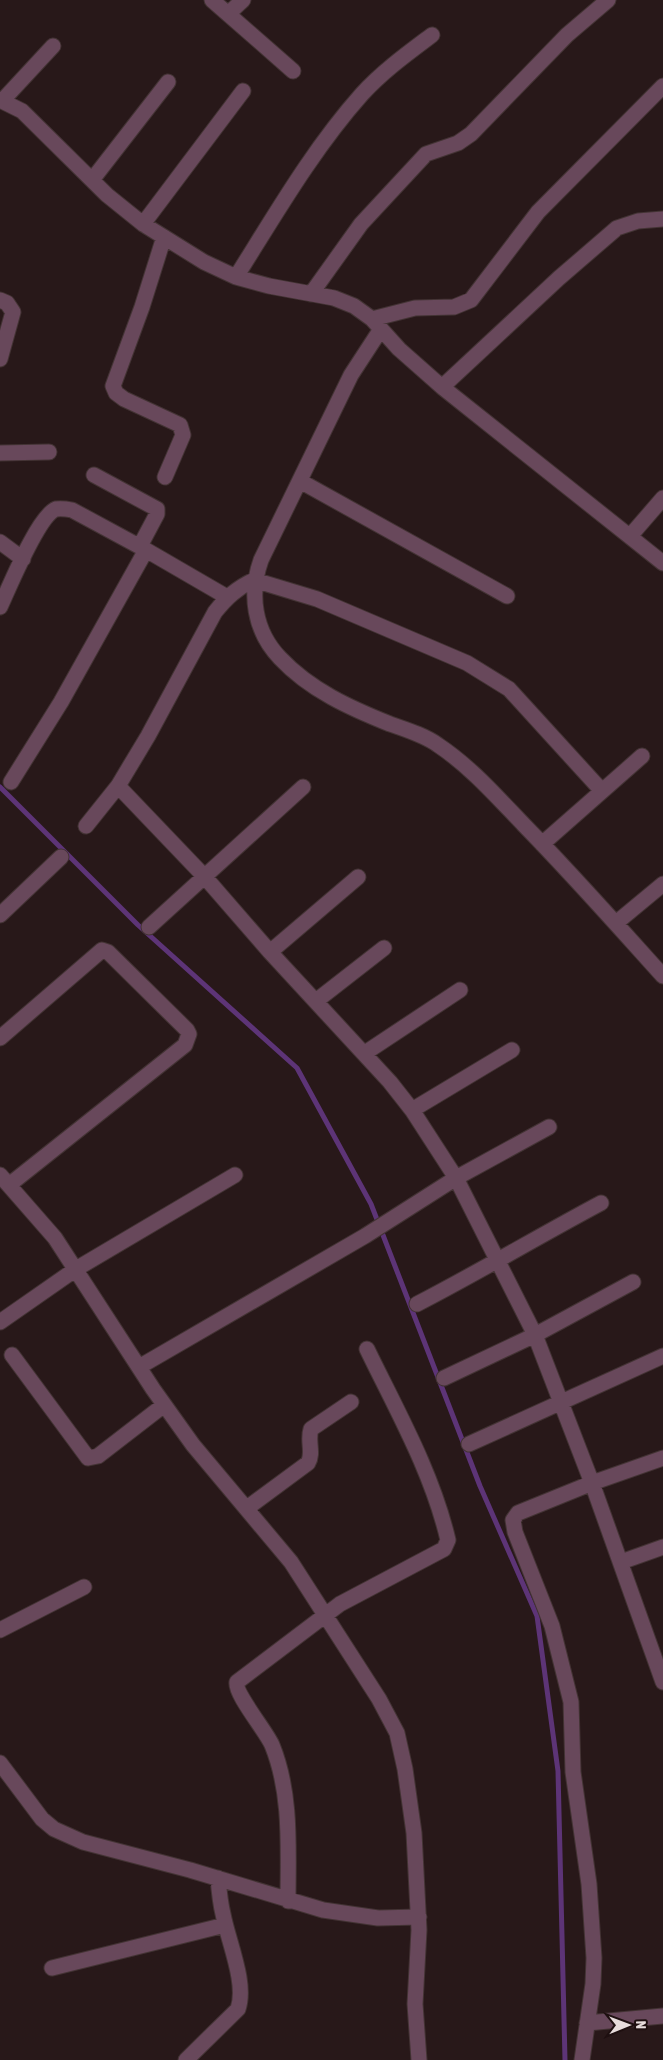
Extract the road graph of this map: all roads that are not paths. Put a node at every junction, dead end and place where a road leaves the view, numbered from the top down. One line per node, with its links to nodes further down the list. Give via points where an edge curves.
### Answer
1 (212, 0): 4 (street)
2 (243, 0): 4 (street)
3 (608, 0): 17 (street, via 567,36 470,134 458,143 426,154 361,224)
4 (228, 14): 7 (street)
5 (432, 34): 16 (street, via 363,93 287,196)
6 (53, 46): 11 (street)
7 (294, 71)
8 (168, 82): 12 (street)
9 (663, 86): 19 (street, via 538,212 471,300 454,307 415,308)
10 (243, 92): 14 (street)
11 (1, 100): 12 (street, via 22,111)
12 (92, 180): 14 (street)
13 (663, 219): 21 (street, via 638,221 616,228)
14 (143, 224): 15 (street)
15 (164, 237): 16 (street); 25 (street, via 113,386 124,399 183,429)
16 (236, 277): 17 (street)
17 (311, 294): 19 (street, via 354,306)
18 (0, 300): 20 (street, via 8,303 13,312)
19 (376, 324): 21 (street); 26 (street)
20 (0, 359)
21 (442, 387): 28 (street)
22 (50, 452): 23 (street)
23 (0, 454)
24 (94, 475): 30 (street, via 157,509)
25 (165, 477)
26 (300, 481): 33 (street); 34 (street)
27 (663, 498): 28 (street)
28 (631, 535): 32 (street)
29 (0, 542): 31 (street)
30 (143, 548): 31 (street, via 72,510 62,508 47,516); 35 (street); 38 (street, via 61,702)
31 (23, 559): 36 (street)
32 (663, 563)
33 (254, 580): 35 (street, via 238,587); 41 (street, via 317,599 468,663 491,676 520,700); 43 (street, via 257,615 263,636 299,676 348,706 436,744 486,786)
34 (507, 596)
35 (227, 597): 39 (street, via 215,612)
36 (0, 607)
37 (642, 756): 41 (street)
38 (11, 782)
39 (118, 786): 42 (street); 45 (street)
40 (303, 787): 45 (street)
41 (602, 791): 43 (street)
42 (86, 826)
43 (542, 844): 49 (street)
44 (62, 858): 48 (street)
45 (204, 876): 50 (street); 52 (street)
46 (358, 877): 52 (street)
47 (663, 884): 49 (street)
48 (0, 915)
49 (616, 923): 53 (street)
50 (149, 927)
51 (384, 948): 55 (street)
52 (270, 952): 55 (street)
53 (663, 976)
54 (460, 990): 58 (street)
55 (316, 1001): 58 (street)
56 (0, 1038): 63 (street, via 102,950 108,952 189,1034 185,1046)
57 (512, 1050): 59 (street)
58 (365, 1054): 59 (street)
59 (412, 1110): 62 (street)
60 (549, 1127): 62 (street)
61 (235, 1175): 66 (street)
62 (456, 1178): 65 (street); 74 (street, via 384,1225)
63 (4, 1180): 66 (street, via 55,1238)
64 (601, 1203): 65 (street)
65 (498, 1260): 68 (street); 70 (street)
66 (76, 1269): 69 (street); 74 (street)
67 (633, 1282): 70 (street)
68 (417, 1304)
69 (0, 1322)
70 (535, 1335): 75 (street); 77 (street)
71 (367, 1349): 86 (street, via 440,1503 448,1540 444,1549)
72 (12, 1355): 78 (street, via 88,1458 98,1456)
73 (663, 1356): 77 (street)
74 (139, 1367): 78 (street)
75 (444, 1378)
76 (351, 1402): 82 (street, via 311,1429 311,1458 308,1463)
77 (562, 1402): 79 (street); 81 (street)
78 (164, 1405): 82 (street, via 193,1445)
79 (468, 1444)
80 (663, 1458): 81 (street)
81 (592, 1483): 84 (street); 97 (street, via 518,1513 513,1520 552,1626 571,1702 574,1772 589,1884 594,1958)
82 (247, 1508): 86 (street, via 291,1562)
83 (663, 1546): 84 (street)
84 (621, 1562): 88 (street)
85 (84, 1587): 87 (street)
86 (326, 1614): 92 (street, via 239,1679 236,1686 272,1744 281,1773 286,1806); 93 (street, via 397,1733 414,1833)
87 (0, 1630)
88 (657, 1643): 89 (street)
89 (663, 1682)
90 (0, 1763): 91 (street, via 27,1800 54,1829 83,1842)
91 (218, 1878): 92 (street); 94 (street)
92 (288, 1901): 93 (street, via 351,1915)
93 (419, 1918): 99 (street, via 415,2004)
94 (225, 1925): 95 (street); 98 (street, via 242,1999 238,2009)
95 (52, 1968)
96 (663, 2016): 97 (street)
97 (587, 2023): 100 (street)
98 (186, 2060)
99 (419, 2060)
100 (582, 2060)

